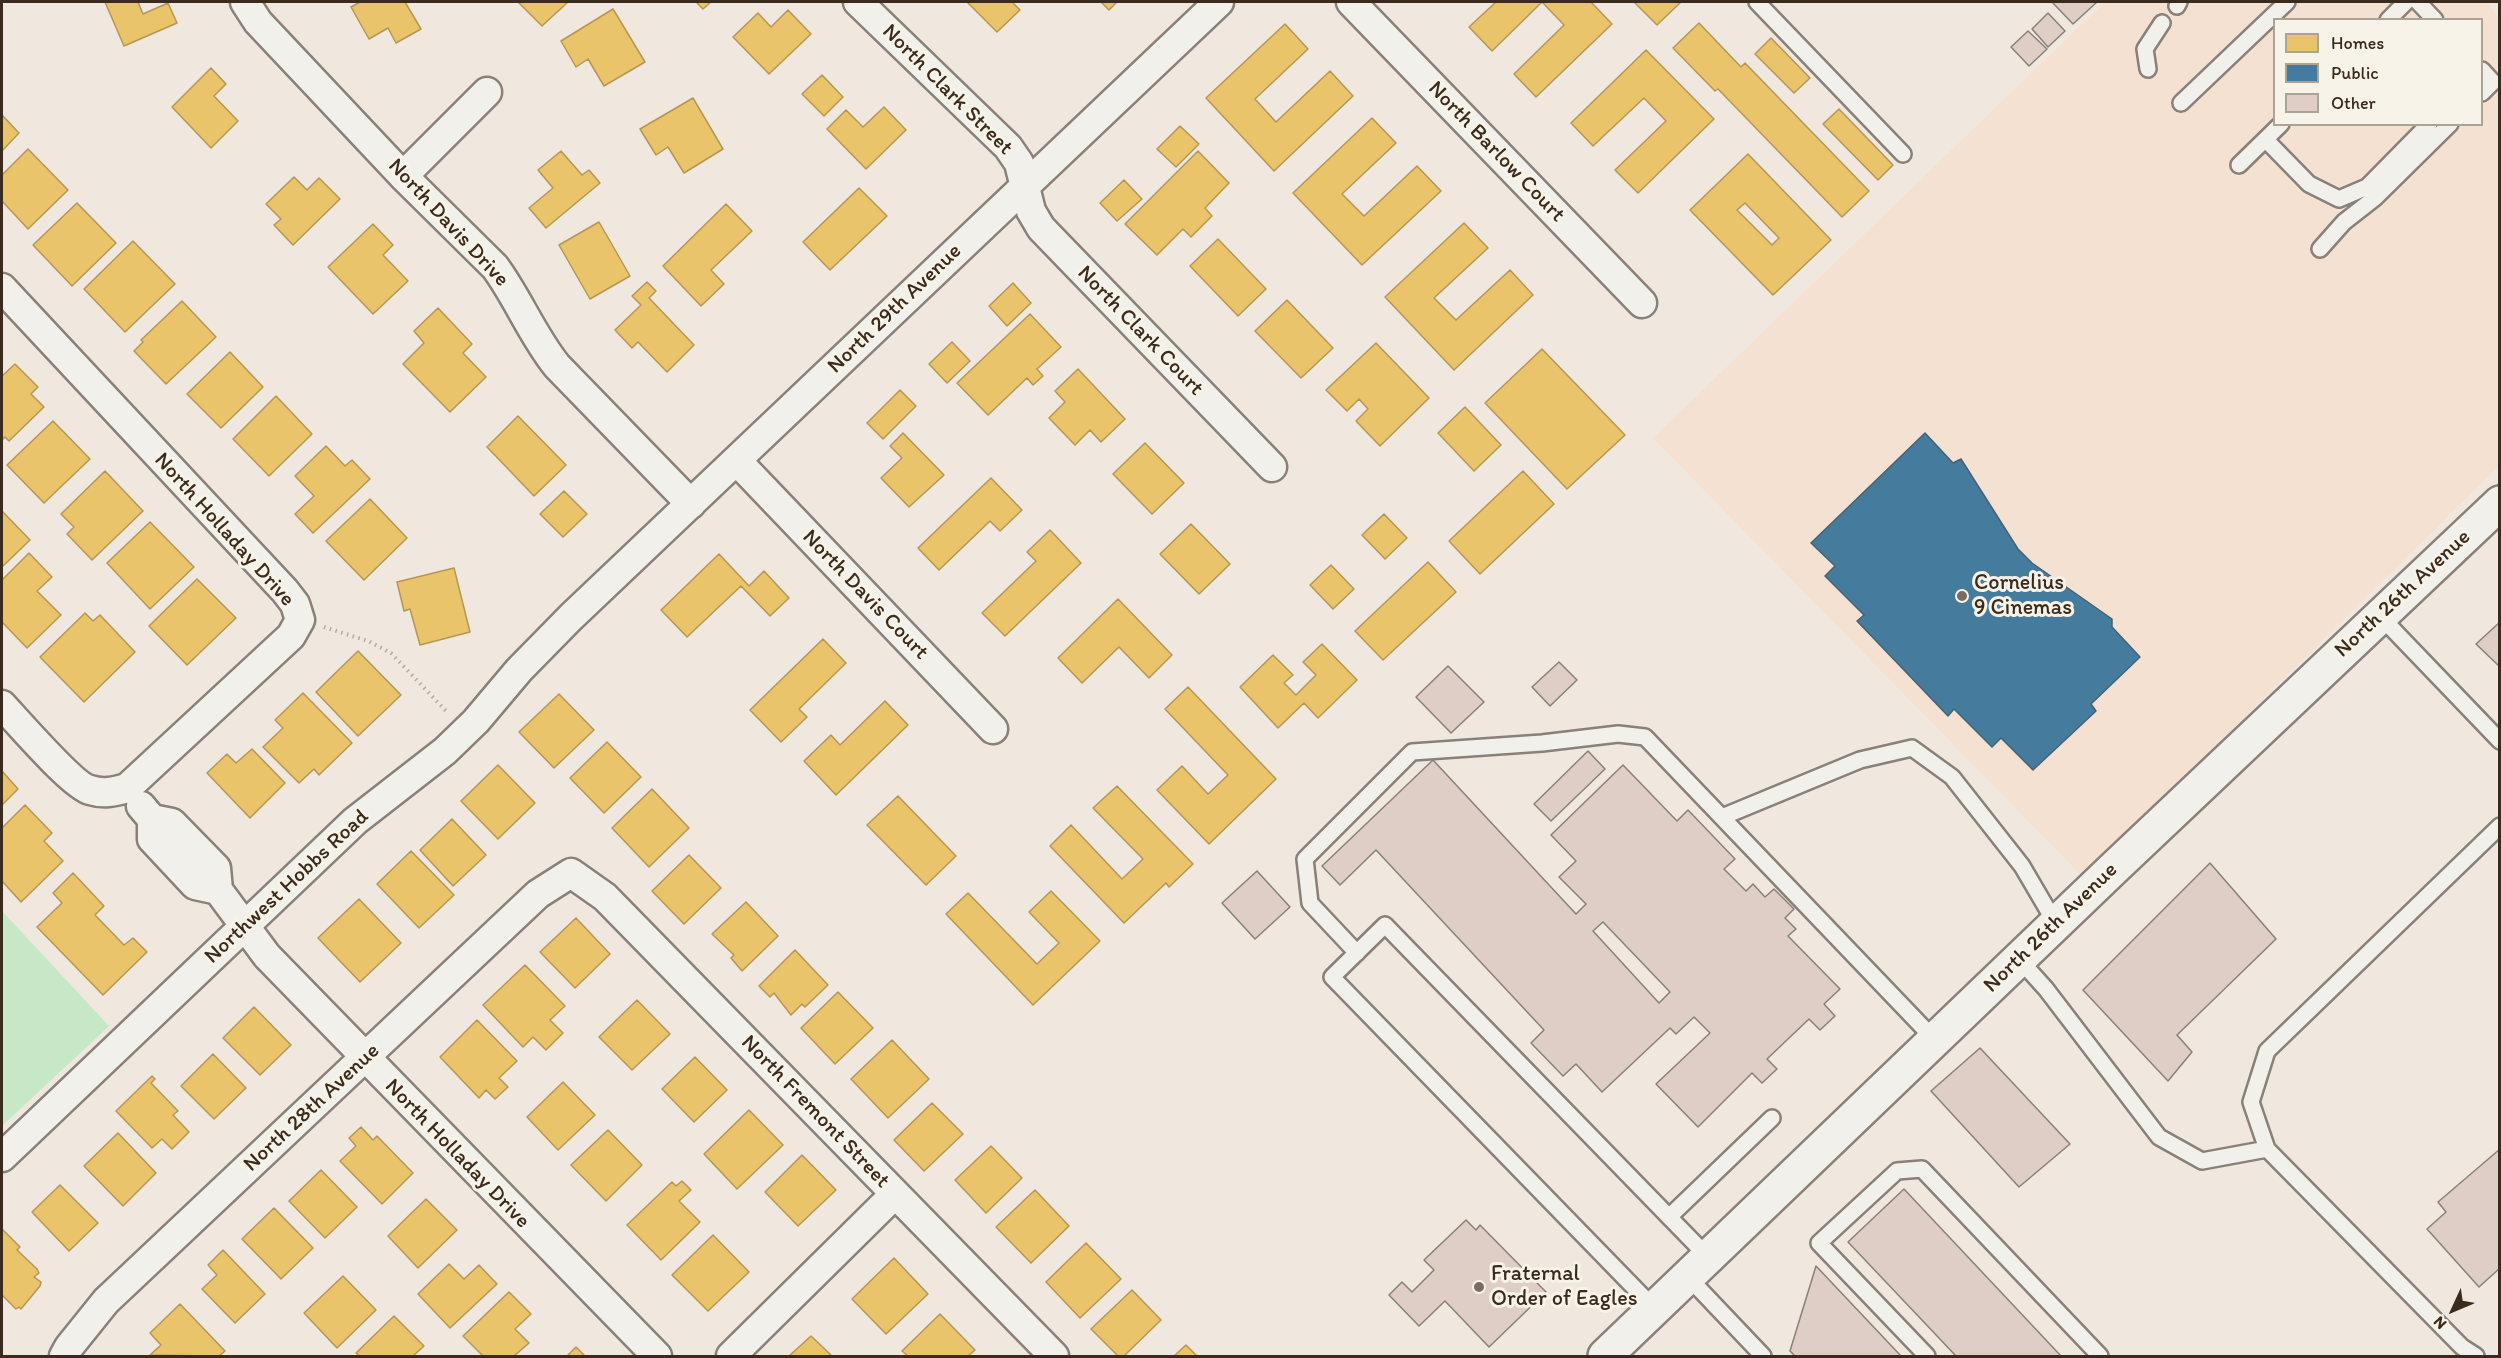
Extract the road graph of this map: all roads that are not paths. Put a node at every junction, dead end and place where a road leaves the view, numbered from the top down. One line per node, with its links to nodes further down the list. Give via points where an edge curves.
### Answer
1 (244, 2): 23 (street, North Davis Drive, via 258,22)
2 (858, 2): 24 (street, North Clark Street, via 1008,147)
3 (1219, 2): 24 (street, North 29th Avenue)
4 (1351, 2): 27 (street, North Barlow Court)
5 (1757, 2): 21 (lane)
6 (2287, 2): 16 (lane)
7 (2406, 2): 9 (lane)
8 (2418, 2): 10 (lane)
9 (2390, 18)
10 (2433, 18)
11 (2162, 22): 12 (lane, via 2145,49)
12 (2148, 69)
13 (2483, 72): 14 (lane, via 2493,82)
14 (2483, 91)
15 (487, 92): 23 (street)
16 (2181, 103)
17 (2279, 126): 20 (lane)
18 (2427, 126): 20 (lane, via 2367,187 2339,199 2308,184)
19 (2448, 126): 25 (lane)
20 (2266, 140): 22 (lane)
21 (1903, 154)
22 (2240, 165)
23 (403, 176): 31 (street, North Davis Drive, via 495,267 557,366)
24 (1026, 184): 28 (street, North 29th Avenue); 29 (street, North Clark Court, via 1031,211 1041,228)
25 (2320, 249)
26 (2, 288): 37 (street, North Holladay Drive, via 296,604 300,620 291,636)
27 (1642, 303)
28 (737, 460): 31 (street, North 29th Avenue); 35 (street, North Davis Court)
29 (1272, 466)
30 (2499, 503): 32 (street, North 26th Avenue)
31 (691, 504): 33 (street, North 29th Avenue)
32 (2380, 616): 36 (lane); 41 (street, North 26th Avenue)
33 (572, 617): 42 (street, Northwest Hobbs Road, via 445,751 363,814)
34 (2, 705): 37 (street, via 87,790 109,793)
35 (993, 729)
36 (2499, 741)
37 (127, 788): 42 (street, North Holladay Drive, via 152,819 152,839 195,885 218,890)
38 (1722, 817): 41 (lane, via 1860,760 1912,748 1952,777 2022,866); 43 (lane, via 1646,737 1618,734 1412,752 1305,859 1310,903); 45 (lane)
39 (2499, 826): 48 (lane, via 2267,1051 2251,1102)
40 (571, 873): 46 (street, North 28th Avenue, via 538,894); 50 (street, North Fremont Street, via 605,897)
41 (2056, 924): 44 (street, North 26th Avenue)
42 (244, 927): 46 (street, North Holladay Drive); 49 (street, Northwest Hobbs Road)
43 (1357, 953): 51 (lane, via 1385,925); 53 (lane, via 1332,977)
44 (2019, 959): 45 (street, North 26th Avenue); 48 (lane, via 2159,1137 2202,1161)
45 (1935, 1040): 52 (street, North 26th Avenue)
46 (364, 1059): 54 (street, North 28th Avenue, via 106,1301); 55 (street, North Holladay Drive)
47 (1772, 1118): 51 (lane)
48 (2266, 1149): 62 (lane, via 2462,1347)
49 (2, 1157)
50 (895, 1194): 56 (street); 57 (street, North Fremont Street)
51 (1669, 1217): 52 (lane)
52 (1698, 1267): 53 (street, North 26th Avenue); 59 (lane)
53 (1654, 1308): 58 (street, North 26th Avenue)
54 (64, 1356)
55 (657, 1356)
56 (731, 1356)
57 (1054, 1356)
58 (1605, 1356)
59 (1763, 1356)
60 (1927, 1356): 61 (lane, via 1819,1243 1897,1171 1922,1169)
61 (2100, 1356)
62 (2476, 1356)

